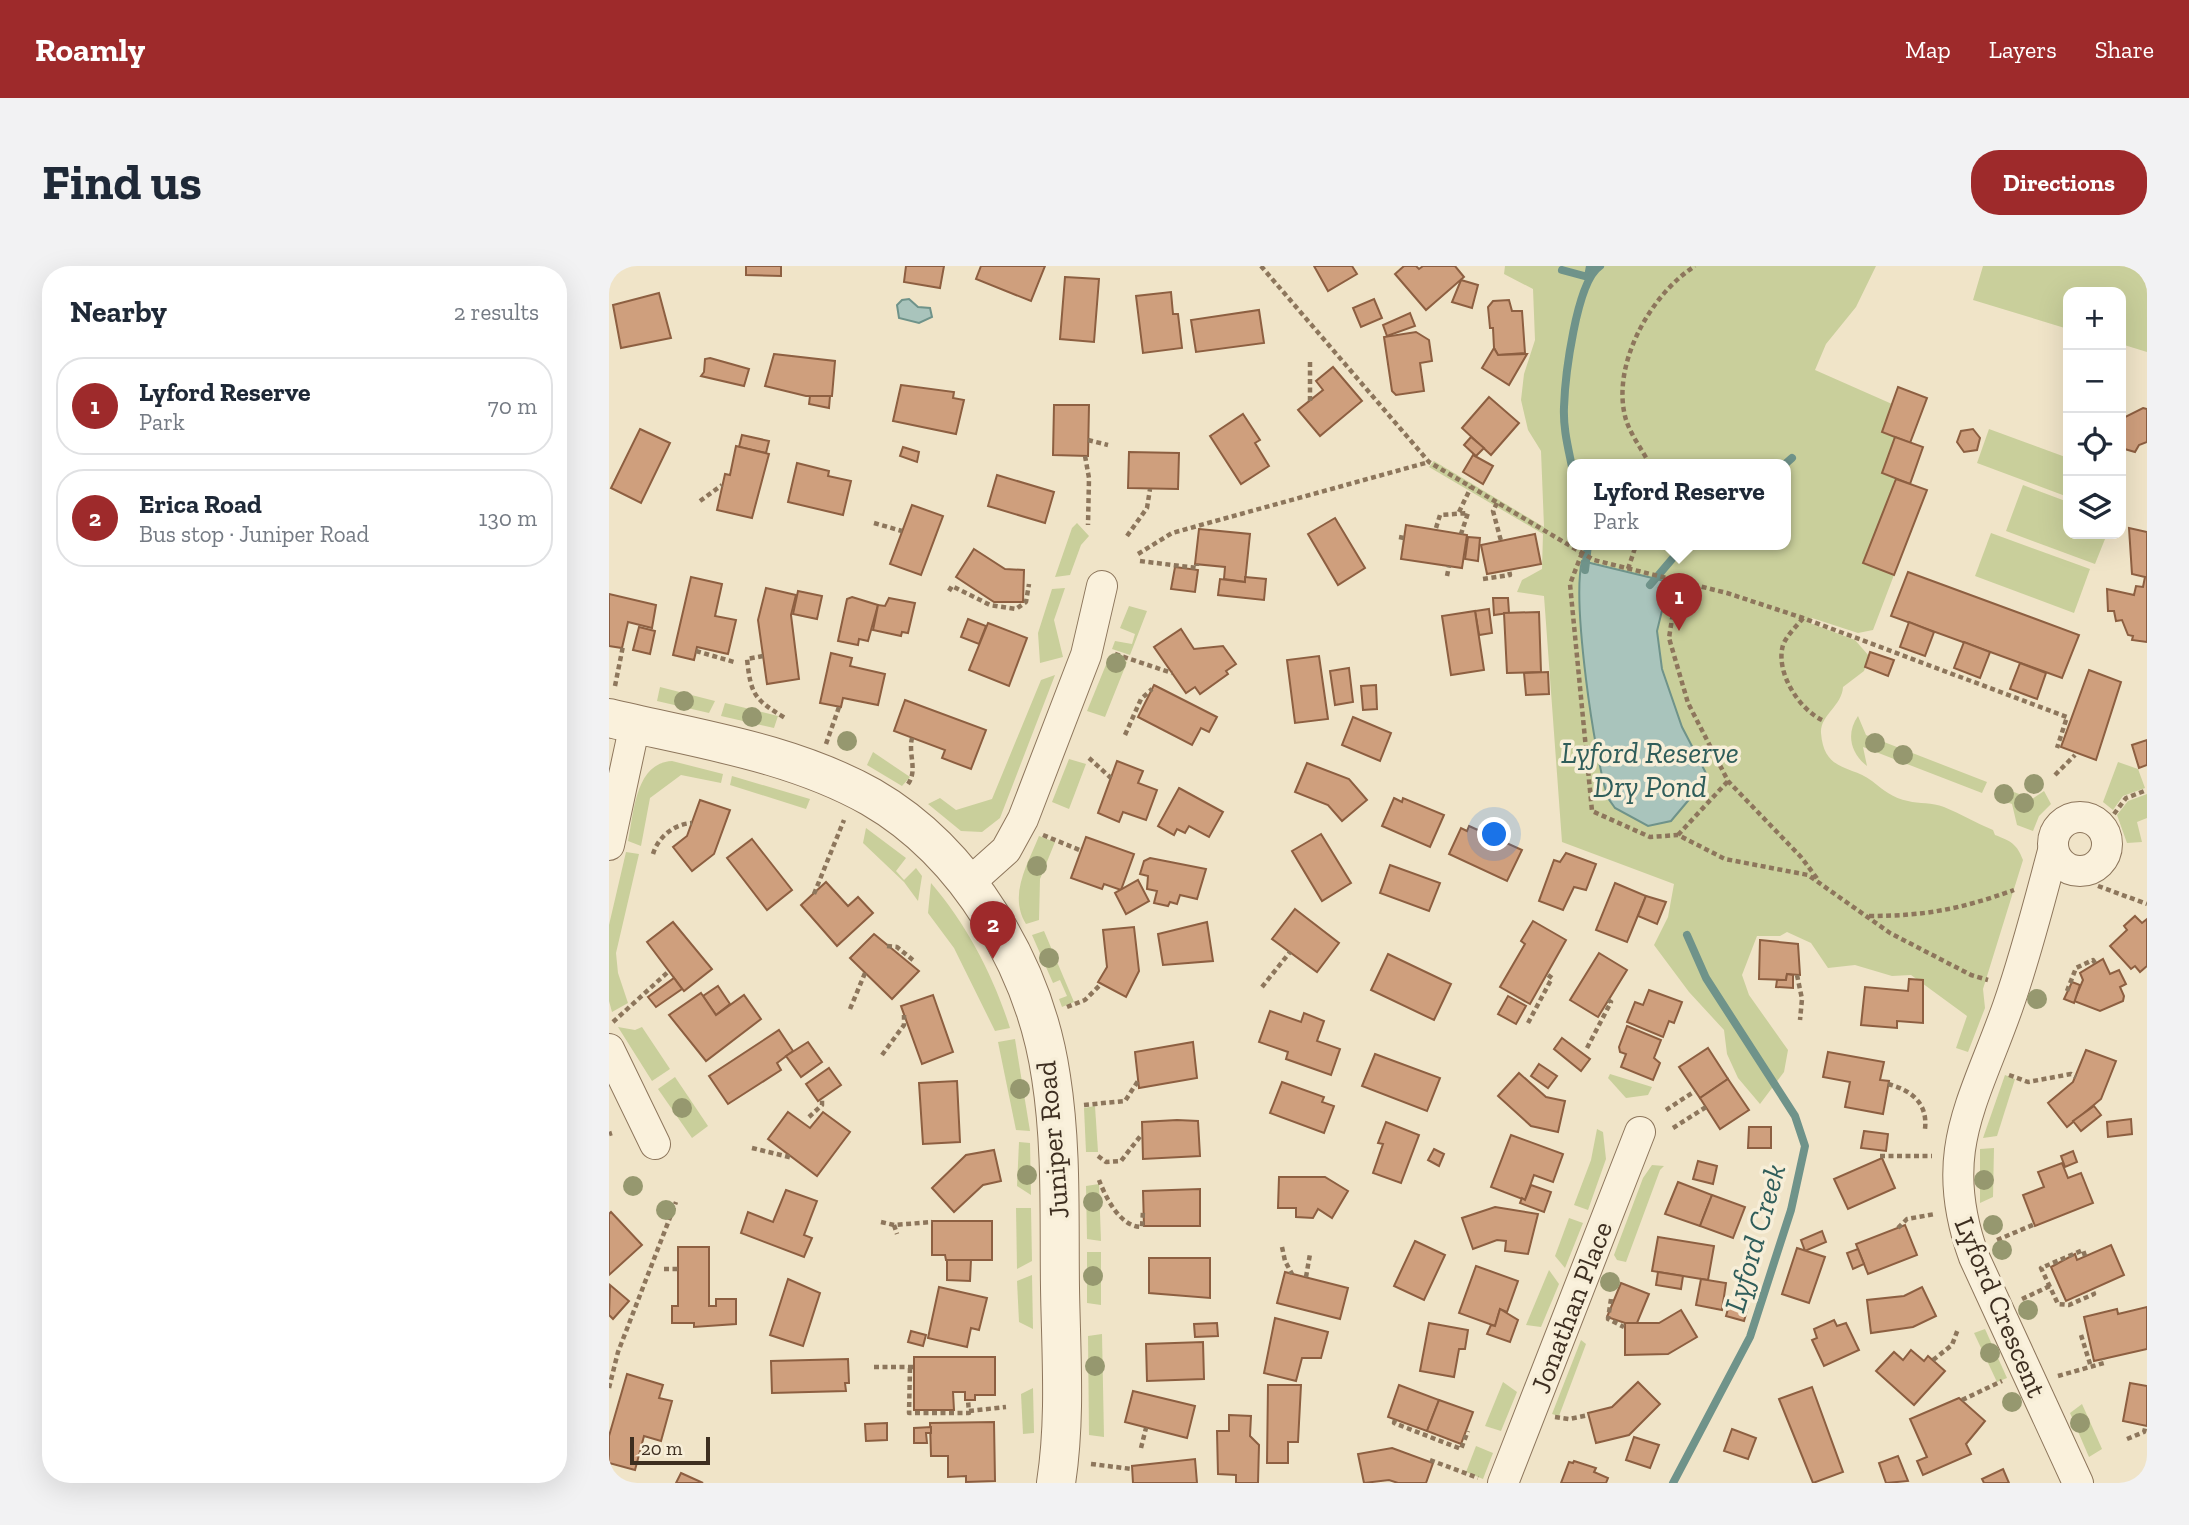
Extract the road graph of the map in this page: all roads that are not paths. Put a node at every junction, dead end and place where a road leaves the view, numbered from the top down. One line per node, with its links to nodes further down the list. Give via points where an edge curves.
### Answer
1 (1102, 586): 6 (street, via 1086,655 1023,819 1006,850)
2 (622, 721): 3 (street); 6 (street, Juniper Road, via 781,759 841,782 914,828)
3 (609, 845)
4 (2053, 851): 5 (street, via 2067,869); 5 (street, Lyford Crescent, via 2053,835 2062,823 2077,817 2094,820 2105,833 2106,850); 7 (street, Lyford Crescent)
5 (2090, 879): 7 (street, Lyford Crescent, via 2044,908)
6 (968, 884): 11 (street, Juniper Road, via 1019,972 1051,1075 1059,1171 1062,1373)
7 (2032, 926): 13 (street, Lyford Crescent, via 2009,1004 1962,1130 1956,1165 1958,1200 1974,1257)
8 (611, 1035): 10 (street)
9 (1640, 1132): 12 (street, Jonathan Place)
10 (655, 1144)
11 (1056, 1483)
12 (1503, 1483)
13 (2078, 1483)

